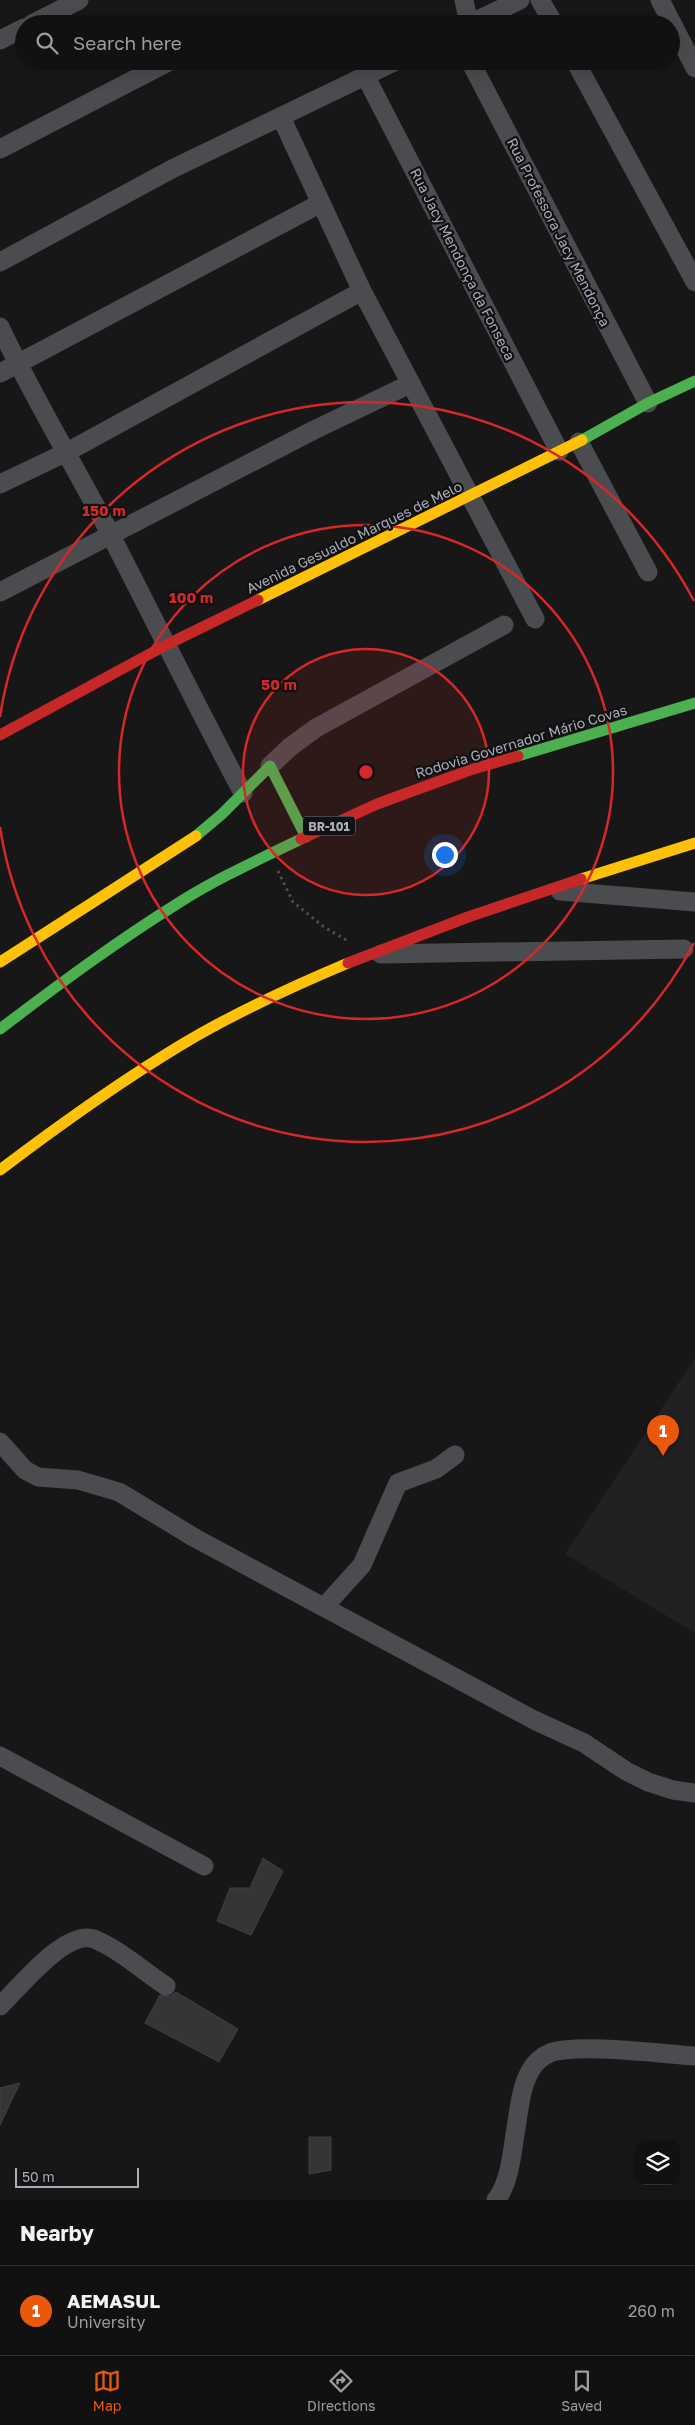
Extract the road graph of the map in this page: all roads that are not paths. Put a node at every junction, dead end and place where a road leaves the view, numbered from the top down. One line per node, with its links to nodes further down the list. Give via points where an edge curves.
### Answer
1 (79, 0): 6 (street)
2 (464, 0): 7 (street)
3 (520, 0): 8 (street)
4 (540, 0): 9 (street)
5 (660, 0): 10 (street)
6 (50, 15)
7 (467, 15)
8 (488, 15)
9 (549, 15)
10 (671, 15)
11 (680, 28): 14 (street)
12 (15, 32): 13 (street)
13 (0, 40)
14 (689, 40): 15 (street)
15 (695, 68)
16 (153, 70): 22 (street)
17 (379, 70): 20 (street)
18 (475, 70): 32 (street, Rua Professora Jacy Mendonça)
19 (580, 70): 25 (street)
20 (366, 77): 21 (street); 34 (street, Rua Jacy Mendonça da Fonseca)
21 (282, 117): 23 (street); 24 (street, via 164,173)
22 (0, 149)
23 (321, 203): 26 (street); 28 (street)
24 (0, 262)
25 (695, 282)
26 (362, 291): 30 (street); 35 (street)
27 (0, 326): 28 (street)
28 (17, 364): 29 (street); 35 (street)
29 (0, 373)
30 (410, 384): 37 (street); 38 (street)
31 (692, 389): 32 (main road, Avenida Gesualdo Marques de Melo)
32 (648, 403): 33 (main road, Avenida Gesualdo Marques de Melo)
33 (579, 442): 34 (main road, Avenida Gesualdo Marques de Melo); 39 (street)
34 (559, 451): 37 (main road, Avenida Gesualdo Marques de Melo)
35 (66, 452): 36 (street); 38 (street)
36 (0, 484)
37 (470, 497): 41 (street); 43 (main road, Avenida Gesualdo Marques de Melo)
38 (111, 536): 40 (street); 43 (street)
39 (648, 572)
40 (0, 592)
41 (535, 620)
42 (504, 625): 46 (street, via 316,728)
43 (168, 644): 45 (main road, Avenida Gesualdo Marques de Melo); 47 (street)
44 (695, 703): 48 (main road, Rodovia Governador Mário Covas / BR-101, via 470,770 377,804)
45 (0, 735)
46 (270, 766): 47 (main road); 48 (main road)
47 (243, 793): 54 (main road, via 190,840)
48 (306, 837): 55 (main road, Rodovia Governador Mário Covas / BR-101, via 166,911)
49 (695, 843): 50 (main road)
50 (547, 890): 51 (street); 53 (main road)
51 (695, 902)
52 (684, 949): 53 (street)
53 (372, 954): 56 (main road, via 246,1009 159,1058 69,1118)
54 (0, 962)
55 (0, 1028)
56 (0, 1170)
57 (0, 1442): 59 (street, via 25,1470 38,1477 78,1480 119,1492 195,1538)
58 (455, 1455): 59 (street, via 436,1469 398,1483 362,1565)
59 (324, 1606): 61 (street, via 534,1720 584,1743 626,1771 673,1790)
60 (0, 1756): 62 (street)
61 (695, 1793)
62 (204, 1866)
63 (166, 1986): 64 (street, via 93,1939 75,1939 57,1950)
64 (0, 2006)
65 (695, 2056): 66 (street, via 591,2050 549,2053 539,2060 524,2088 512,2155)
66 (496, 2200)

